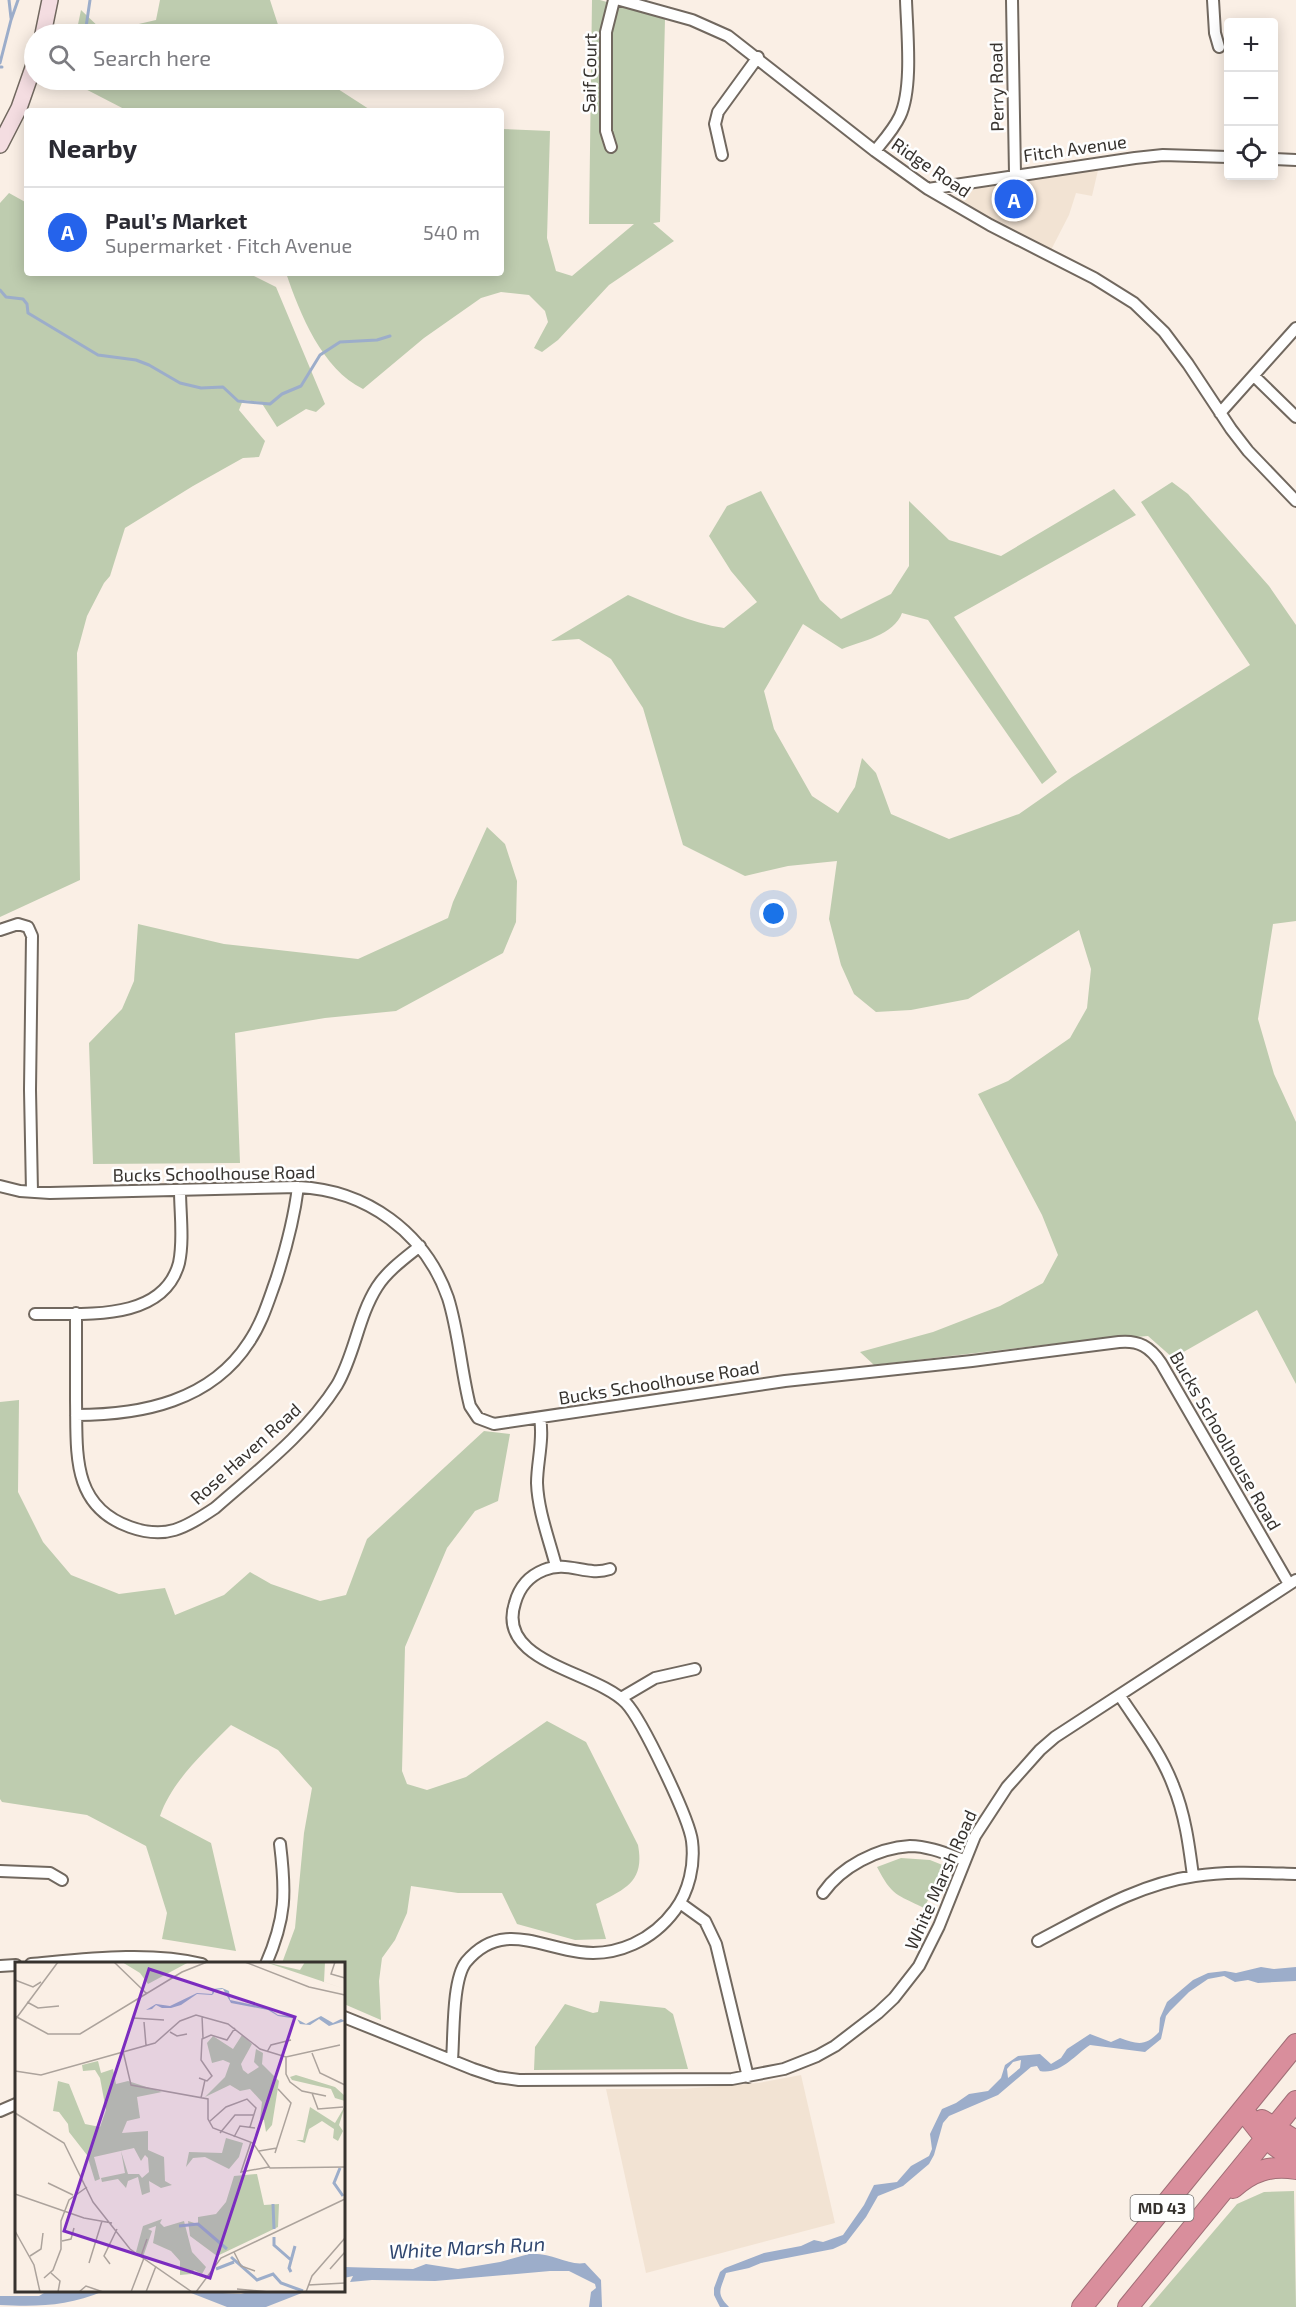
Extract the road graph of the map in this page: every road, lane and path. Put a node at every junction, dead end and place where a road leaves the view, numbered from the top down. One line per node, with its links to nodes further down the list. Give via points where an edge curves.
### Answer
1 (50, 0): 7 (main road)
2 (614, 0): 12 (street, Saif Court, via 606,32 606,131)
3 (620, 0): 9 (street, Ridge Road, via 709,26)
4 (906, 0): 13 (street, via 904,102 894,126)
5 (1012, 0): 18 (street, Perry Road)
6 (1213, 0): 8 (street)
7 (44, 24)
8 (1219, 47)
9 (758, 57): 13 (street, Ridge Road); 14 (street, via 718,112 715,124)
10 (25, 90): 11 (main road)
11 (0, 145)
12 (611, 147)
13 (875, 151): 19 (street, Ridge Road)
14 (722, 155)
15 (1224, 157): 18 (street, Fitch Avenue, via 1163,155)
16 (1278, 159): 17 (street)
17 (1296, 160)
18 (1016, 174): 19 (street, Fitch Avenue)
19 (928, 189): 22 (street, Ridge Road, via 1134,303 1169,338)
20 (1296, 328): 21 (street)
21 (1254, 376): 22 (street); 23 (street)
22 (1220, 413): 24 (street, Ridge Road)
23 (1296, 417)
24 (1296, 501)
25 (0, 930): 29 (street, via 18,924 28,927 32,936)
26 (0, 1186): 29 (street, Bucks Schoolhouse Road)
27 (298, 1187): 28 (street, Bucks Schoolhouse Road); 30 (street, Bucks Schoolhouse Road, via 329,1190 366,1204 394,1221); 33 (street, via 294,1215 267,1308 249,1343 226,1370 206,1386 171,1403 125,1412)
28 (180, 1190): 29 (street, Bucks Schoolhouse Road); 31 (street, via 180,1253 168,1284 149,1301 130,1309)
29 (32, 1192)
30 (420, 1246): 33 (street, Rose Haven Road, via 377,1287 348,1365 321,1408 215,1508 183,1527 156,1534 143,1532 118,1523 97,1507 78,1468); 34 (street, Bucks Schoolhouse Road, via 448,1298 472,1411 488,1423)
31 (76, 1313): 32 (street); 33 (street, Rose Haven Road)
32 (35, 1314)
33 (76, 1415)
34 (540, 1418): 35 (street, via 537,1486); 37 (street, Bucks Schoolhouse Road, via 785,1381 1136,1342 1148,1347 1161,1363)
35 (556, 1566): 36 (street, via 598,1573); 40 (street, via 543,1570 521,1587 513,1607 518,1637 540,1659)
36 (610, 1569)
37 (1293, 1582): 39 (street, White Marsh Road)
38 (695, 1668): 40 (street, via 654,1678)
39 (1120, 1696): 42 (street, White Marsh Road, via 1040,1750 989,1812); 45 (street, via 1174,1785 1188,1836)
40 (621, 1698): 48 (street, via 637,1719 685,1816 692,1839 692,1869)
41 (280, 1845): 53 (street, via 283,1910)
42 (964, 1860): 47 (street, via 926,1848 896,1849 844,1869); 59 (street, White Marsh Road, via 929,1949 894,1998 817,2056)
43 (0, 1871): 46 (street, via 50,1873)
44 (1296, 1874): 45 (street)
45 (1193, 1876): 49 (street, via 1140,1890)
46 (62, 1880)
47 (823, 1893)
48 (680, 1903): 58 (street, via 663,1925 645,1938 610,1951 580,1952 514,1938 485,1945 464,1964 458,1980); 59 (street, via 705,1921 714,1938)
49 (1038, 1941)
50 (138, 1960): 51 (street); 52 (street)
51 (84, 1962)
52 (193, 1962)
53 (267, 1962)
54 (15, 1965): 55 (street)
55 (0, 1966)
56 (345, 2017): 58 (street, White Marsh Road)
57 (1296, 2044): 62 (highway, MD 43)
58 (452, 2060): 59 (street, White Marsh Road, via 497,2077 519,2080)
59 (748, 2077)
60 (1296, 2101): 64 (highway, MD 43)
61 (15, 2104): 63 (street)
62 (1243, 2110): 64 (highway); 69 (highway, MD 43)
63 (0, 2111)
64 (1270, 2133): 65 (highway); 66 (highway); 68 (highway, MD 43)
65 (1296, 2141)
66 (1296, 2161)
67 (1296, 2169): 68 (highway, via 1278,2167 1255,2172)
68 (1206, 2212): 70 (highway, MD 43)
69 (1082, 2307)
70 (1128, 2307)

